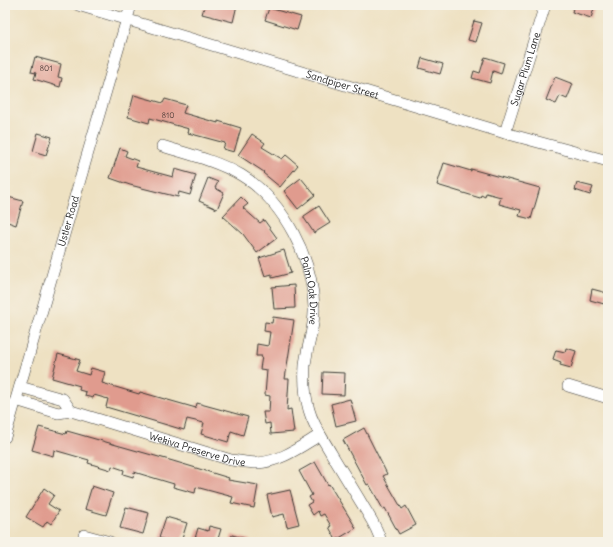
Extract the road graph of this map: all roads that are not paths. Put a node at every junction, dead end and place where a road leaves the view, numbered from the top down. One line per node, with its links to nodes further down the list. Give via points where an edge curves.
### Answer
1 (78, 5): 4 (street, Sandpiper Street)
2 (131, 5): 4 (street, Ustler Road)
3 (545, 5): 5 (street, Sugar Plum Lane)
4 (127, 19): 5 (street, Sandpiper Street); 9 (street, Ustler Road)
5 (505, 133): 7 (street, Sandpiper Street)
6 (162, 146): 15 (street, Palm Oak Drive, via 214,162 241,175 261,190 280,212 296,237 307,267 314,308 312,335 305,364 305,385 309,410)
7 (608, 161)
8 (568, 386): 11 (street)
9 (20, 387): 10 (street, Wekiva Preserve Drive); 12 (street, Ustler Road)
10 (48, 395): 13 (street); 14 (street, Wekiva Preserve Drive, via 63,399)
11 (608, 398)
12 (16, 400): 13 (street, Wekiva Preserve Drive); 16 (street, Ustler Road)
13 (44, 408): 14 (street, Wekiva Preserve Drive, via 58,413)
14 (71, 411): 15 (street, Wekiva Preserve Drive, via 231,460 255,463 272,461)
15 (320, 435): 19 (street, Palm Oak Drive, via 375,525)
16 (5, 437)
17 (84, 535): 18 (street)
18 (110, 542)
19 (381, 542)

